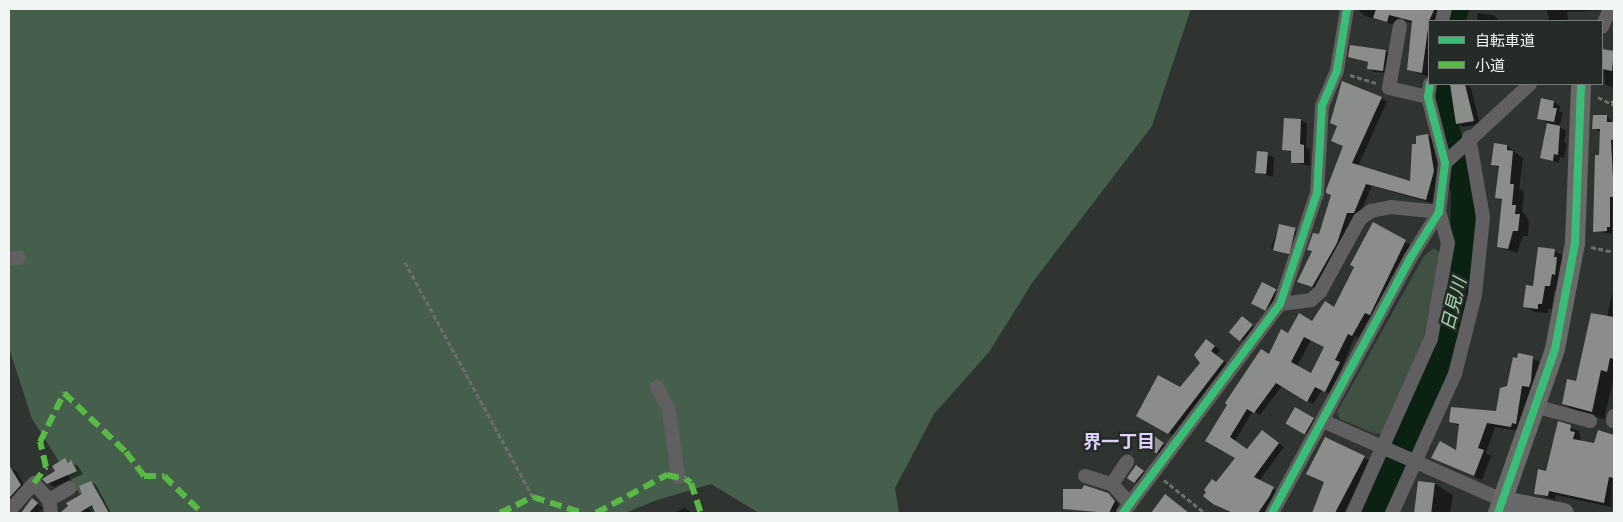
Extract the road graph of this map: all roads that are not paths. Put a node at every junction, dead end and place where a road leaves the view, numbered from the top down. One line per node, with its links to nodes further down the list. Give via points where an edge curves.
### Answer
1 (1347, 9): 11 (street, via 1337,70 1322,106 1317,193)
2 (1610, 9): 3 (street)
3 (1603, 25)
4 (1400, 26): 7 (street, via 1389,88)
5 (1529, 85): 8 (street)
6 (1581, 85): 13 (street, via 1574,243 1556,349)
7 (1429, 90): 9 (street)
8 (1469, 137): 9 (street); 18 (street, via 1482,217 1475,295 1455,374)
9 (1445, 163): 10 (street)
10 (1438, 212): 11 (street, via 1391,207 1371,211 1360,219 1320,292 1312,300); 14 (street); 16 (street, via 1448,243 1431,339)
11 (1280, 304): 25 (street)
12 (657, 388): 20 (street, via 669,410)
13 (1538, 406): 15 (street); 24 (street)
14 (1323, 421): 16 (street); 27 (street)
15 (1590, 422)
16 (1382, 447): 18 (street); 28 (street)
17 (1128, 462): 21 (street)
18 (1416, 462): 24 (street); 29 (street)
19 (1085, 476): 21 (street)
20 (678, 477)
21 (1112, 484): 25 (street)
22 (70, 488): 23 (street)
23 (50, 507): 26 (street, via 34,483)
24 (1501, 507): 30 (street)
25 (1126, 509)
26 (9, 511)
27 (1272, 513)
28 (1353, 513)
29 (1392, 513)
30 (1564, 513)

